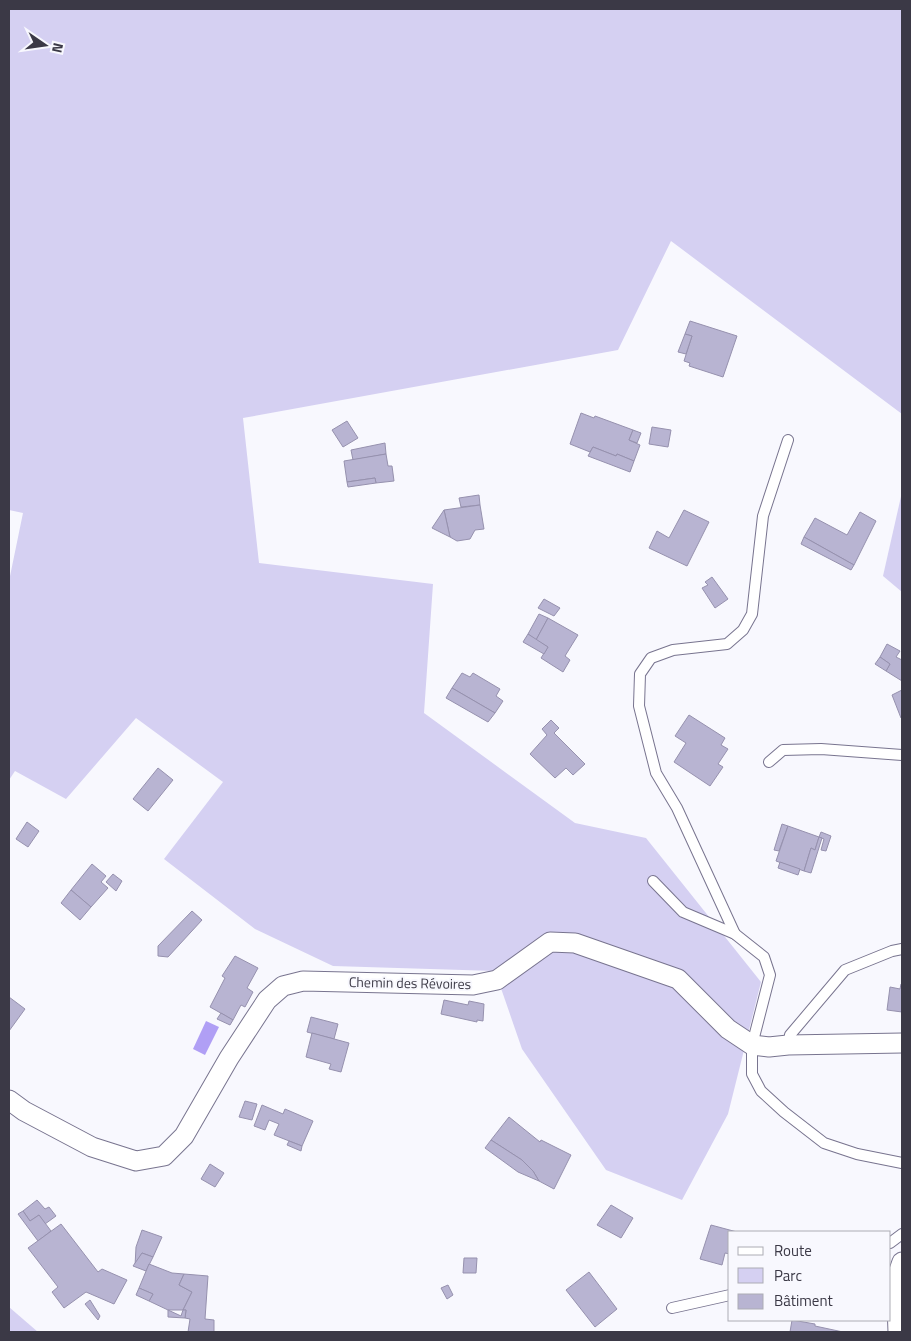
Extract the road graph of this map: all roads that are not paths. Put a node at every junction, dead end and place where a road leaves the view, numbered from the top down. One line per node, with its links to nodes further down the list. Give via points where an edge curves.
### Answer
1 (788, 440): 5 (lane, via 763,516 752,614 743,630 727,644 672,650 651,658 640,674 639,706 656,773 677,808)
2 (902, 755): 3 (lane, via 821,749 783,750)
3 (769, 762)
4 (653, 881): 5 (lane, via 683,912)
5 (735, 934): 8 (lane, via 764,957 770,975)
6 (902, 949): 9 (lane, via 845,970 790,1035)
7 (902, 1043): 9 (street, Chemin des Révoires)
8 (752, 1044): 9 (street, Chemin des Révoires, via 769,1047); 10 (street, Chemin des Révoires, via 728,1029 678,979 575,943 550,942 497,980 473,985 303,981 283,986 268,1000 234,1050 184,1136 164,1156 136,1161 92,1147); 11 (lane, via 752,1074 761,1090 784,1112 824,1143 857,1154)
9 (788, 1045)
10 (9, 1100)
11 (902, 1162)
12 (902, 1234): 13 (lane)
13 (891, 1242)
14 (902, 1263): 17 (street, via 896,1279)
15 (728, 1296): 16 (lane)
16 (672, 1308)
17 (898, 1332)

